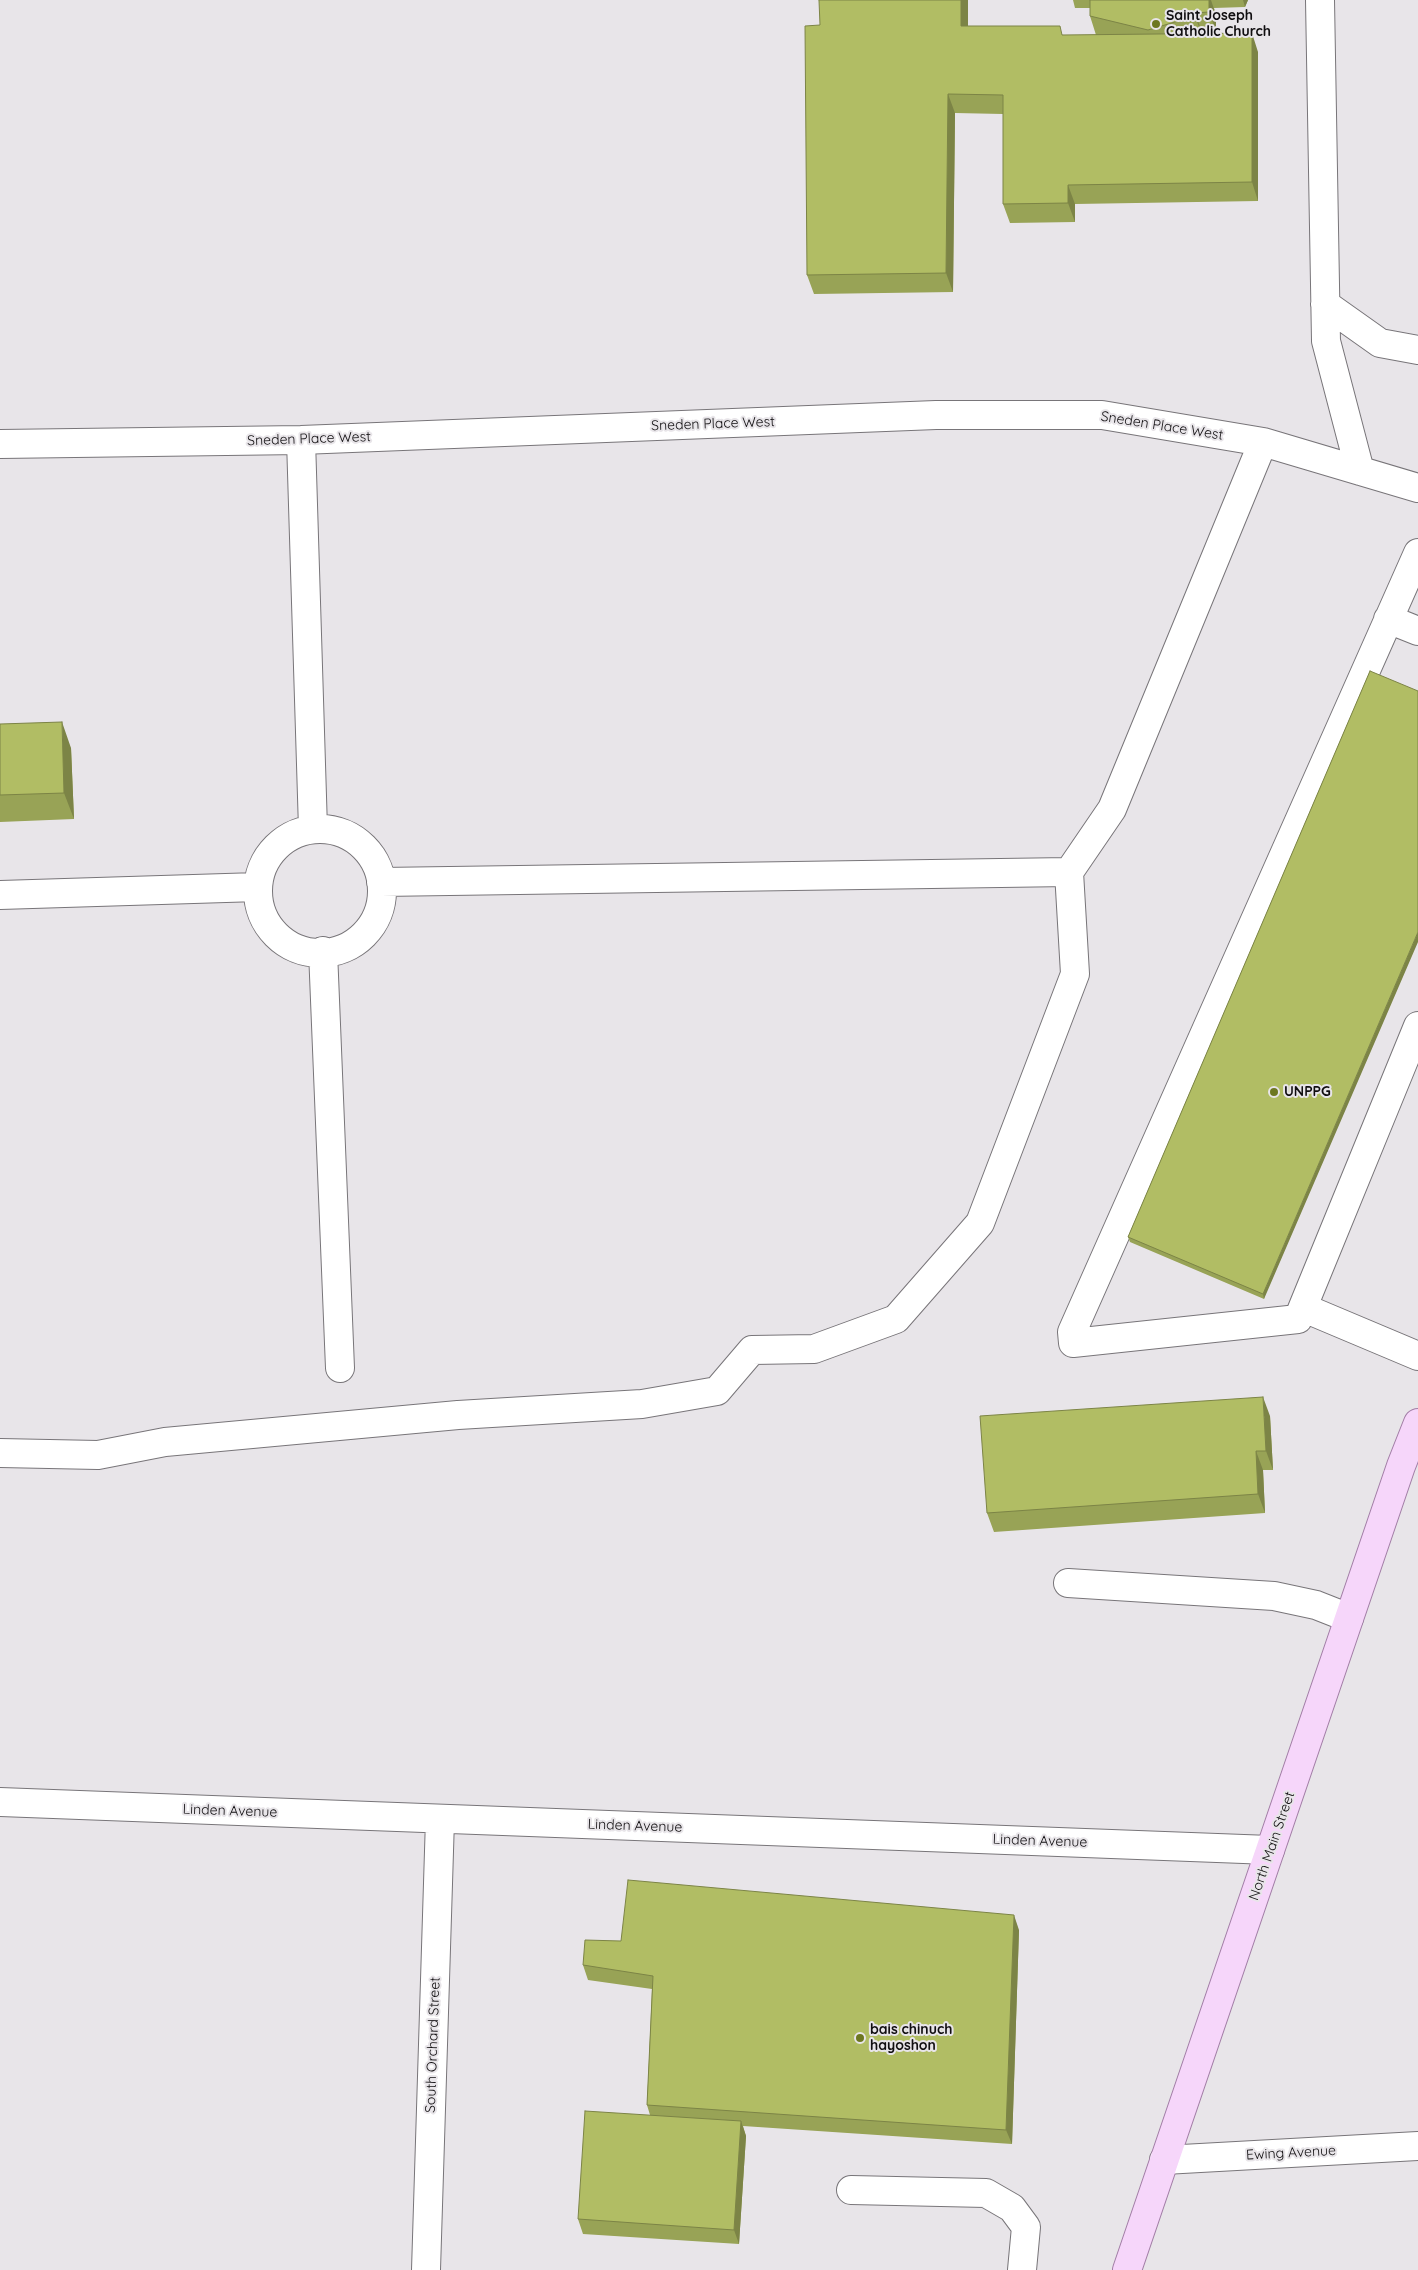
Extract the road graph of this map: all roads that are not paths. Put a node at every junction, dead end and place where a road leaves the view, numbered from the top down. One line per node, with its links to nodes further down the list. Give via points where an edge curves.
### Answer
1 (1320, 0): 2 (street)
2 (1326, 304): 3 (street, via 1380,343); 7 (street, via 1326,341)
3 (1418, 350)
4 (301, 440): 5 (street, Sneden Place West, via 936,415 1102,415); 6 (street, Sneden Place West); 12 (street)
5 (1263, 442): 7 (street, Sneden Place West); 13 (street, via 1112,809)
6 (0, 444)
7 (1360, 471): 8 (street, Sneden Place West)
8 (1418, 488)
9 (1418, 552): 10 (street)
10 (1388, 619): 11 (street); 19 (street, via 1072,1332 1073,1343 1298,1319)
11 (1418, 631)
12 (313, 829): 14 (street, via 334,830 354,838 370,853 380,872); 15 (street, via 292,835 274,849 263,866)
13 (1069, 872): 14 (street); 23 (street, via 1075,974 980,1224 896,1319 814,1349 752,1350 717,1391 642,1404 458,1414 165,1442 98,1455)
14 (381, 882): 17 (street, via 383,894 378,915 368,931 354,944 336,952)
15 (258, 887): 16 (street); 17 (street, via 260,907 280,939 297,949)
16 (0, 894)
17 (323, 951): 21 (street)
18 (1418, 1026): 19 (street)
19 (1304, 1308): 20 (street)
20 (1418, 1356)
21 (340, 1368)
22 (1418, 1423): 25 (main road, North Main Street)
23 (0, 1454)
24 (1068, 1583): 25 (street, via 1274,1596 1316,1605)
25 (1349, 1618): 28 (main road, North Main Street)
26 (0, 1802): 27 (street, Linden Avenue)
27 (440, 1819): 28 (street, Linden Avenue); 32 (street, South Orchard Street)
28 (1270, 1850): 30 (main road, North Main Street)
29 (1418, 2146): 30 (street, Ewing Avenue)
30 (1164, 2160): 34 (main road, North Main Street)
31 (851, 2190): 33 (street, via 986,2193 1012,2208 1026,2227)
32 (426, 2270)
33 (1022, 2270)
34 (1127, 2270)

